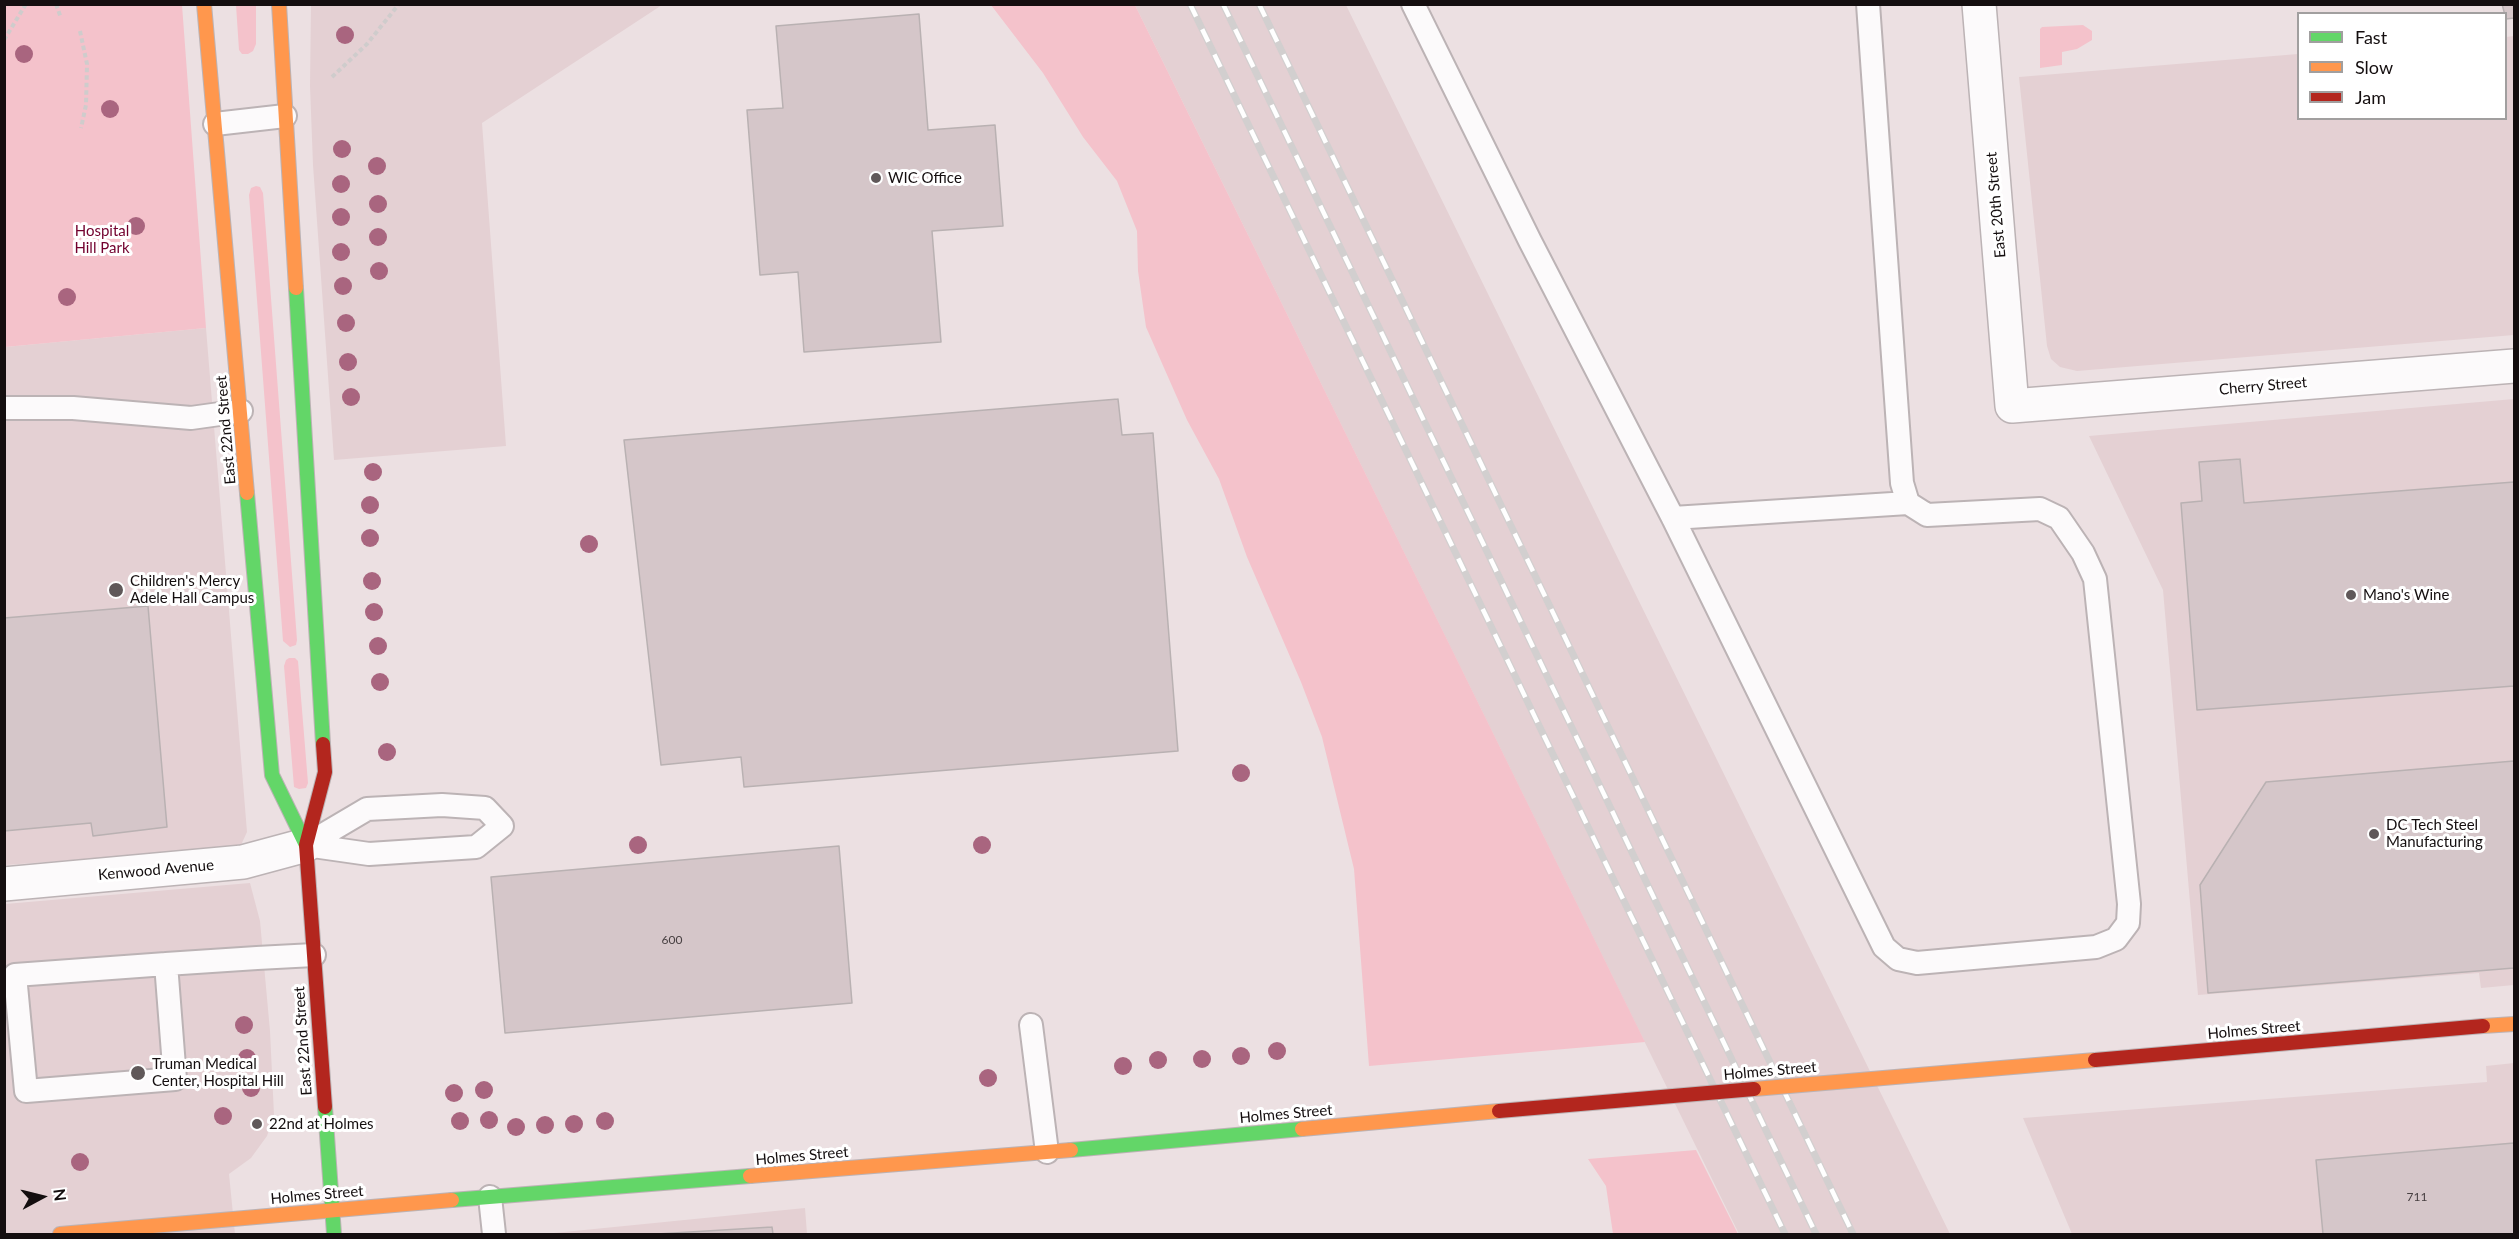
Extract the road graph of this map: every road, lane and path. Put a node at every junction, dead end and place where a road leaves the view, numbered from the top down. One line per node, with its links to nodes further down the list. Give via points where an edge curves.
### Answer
1 (26, 4): 11 (path)
2 (56, 4): 9 (path)
3 (204, 4): 14 (street, East 22nd Street)
4 (279, 4): 13 (street, East 22nd Street)
5 (399, 4): 12 (path, via 367,44)
6 (1413, 4): 21 (lane)
7 (1868, 4): 20 (lane, via 1902,483)
8 (1979, 4): 17 (street, East 20th Street)
9 (61, 18)
10 (80, 31): 15 (path, via 87,64)
11 (4, 40)
12 (332, 77)
13 (285, 116): 14 (lane); 22 (street, East 22nd Street, via 325,772)
14 (215, 124): 19 (street, East 22nd Street)
15 (81, 128)
16 (2514, 366): 17 (street, Cherry Street)
17 (2012, 406)
18 (4, 408): 19 (lane, via 74,408 190,418)
19 (241, 411): 22 (street, East 22nd Street, via 272,775)
20 (1908, 503): 21 (lane); 21 (lane, via 1928,515 2040,509 2059,518 2083,553 2095,579 2129,904 2128,923 2116,939 2096,947 1917,963 1898,959 1884,947)
21 (1673, 518)
22 (306, 845): 22 (lane, via 369,854 476,847 502,826 484,807 368,809); 23 (street, Kenwood Avenue, via 243,862); 24 (street, East 22nd Street)
23 (4, 884)
24 (314, 955): 25 (lane); 30 (street, East 22nd Street)
25 (166, 964): 25 (lane, via 15,975 26,1091 176,1079)
26 (2514, 1024): 28 (street, Holmes Street, bridge)
27 (1031, 1025): 28 (lane)
28 (1047, 1152): 29 (street, Holmes Street)
29 (490, 1197): 30 (street, Holmes Street); 33 (lane)
30 (333, 1210): 31 (street, Holmes Street); 32 (street, East 22nd Street)
31 (69, 1234)
32 (334, 1234)
33 (494, 1234)

